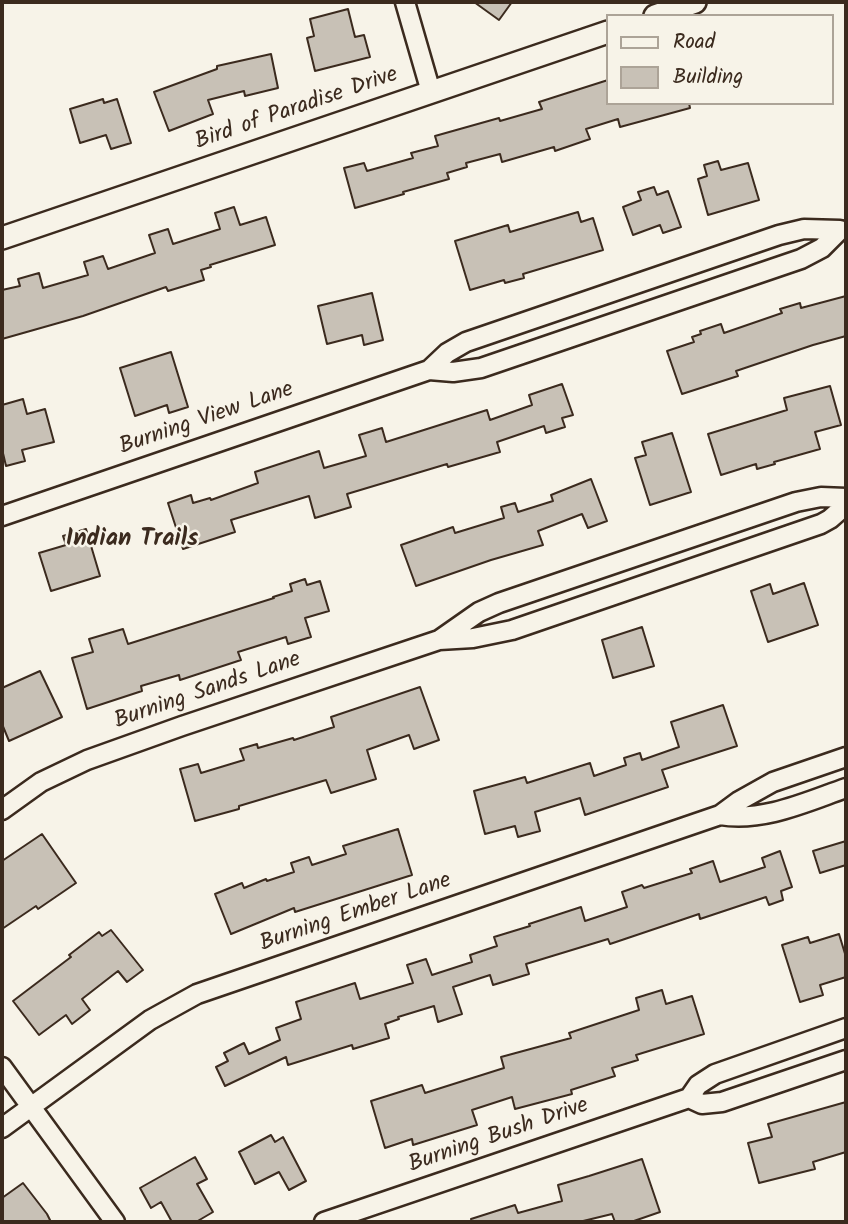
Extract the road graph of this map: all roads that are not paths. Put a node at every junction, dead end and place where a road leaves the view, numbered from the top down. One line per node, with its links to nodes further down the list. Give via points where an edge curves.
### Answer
1 (405, 2): 5 (street)
2 (695, 2): 3 (street)
3 (661, 14)
4 (606, 33): 5 (street, Bird of Paradise Drive)
5 (431, 92): 7 (street, Bird of Paradise Drive)
6 (843, 229): 8 (street, Burning View Lane, via 804,229 779,235 466,342); 8 (street, Burning View Lane, via 811,255 481,368)
7 (2, 238)
8 (429, 370): 11 (street, Burning View Lane)
9 (846, 498): 12 (street, Burning Sands Lane, via 821,496 796,502 499,603)
10 (846, 505): 12 (street, Burning Sands Lane, via 821,524 512,630)
11 (2, 516)
12 (439, 640): 15 (street, Burning Sands Lane, via 87,760 41,782)
13 (846, 757): 16 (street, Burning Ember Lane, via 773,782)
14 (846, 788): 16 (street, Burning Ember Lane, via 776,811 746,817)
15 (2, 810)
16 (720, 815): 21 (street, Burning Ember Lane, via 197,994 150,1020)
17 (846, 1028): 20 (street, Burning Bush Drive, via 715,1074)
18 (846, 1060): 20 (street, Burning Bush Drive, via 722,1102 702,1104)
19 (2, 1067): 21 (street)
20 (689, 1098): 24 (street, Burning Bush Drive)
21 (31, 1107): 22 (street, Burning Ember Lane); 23 (street)
22 (2, 1128)
23 (115, 1222)
24 (324, 1222)

